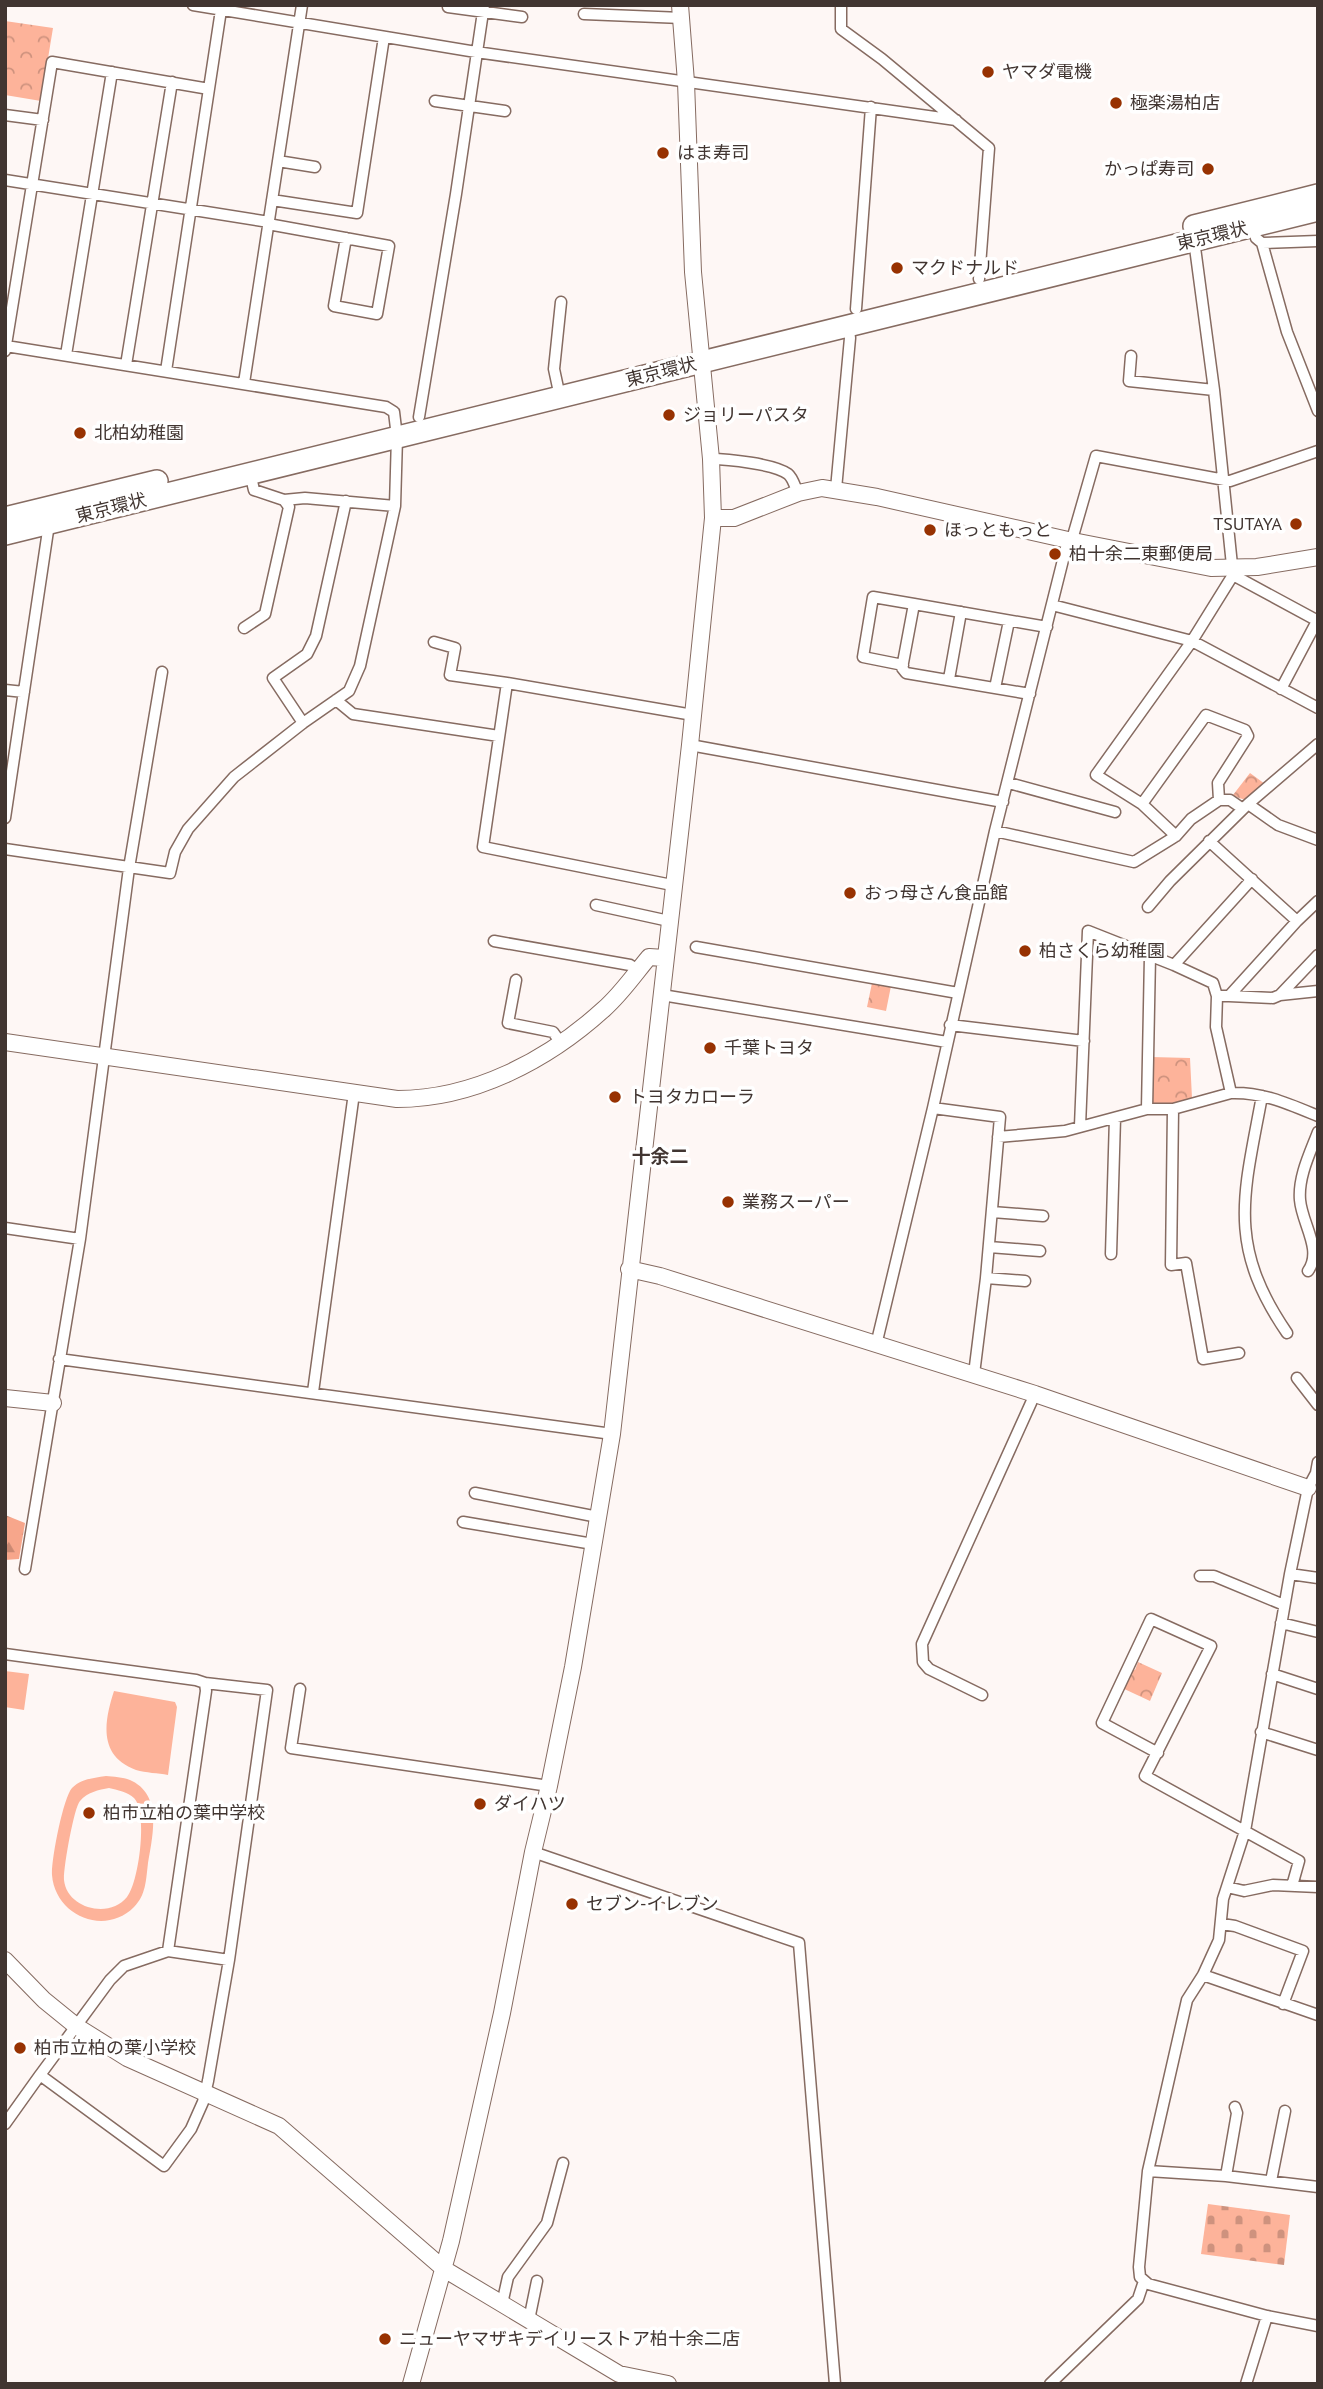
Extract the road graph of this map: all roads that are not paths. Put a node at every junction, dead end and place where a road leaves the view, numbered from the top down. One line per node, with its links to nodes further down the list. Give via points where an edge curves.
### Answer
1 (193, 5): 6 (street)
2 (302, 5): 10 (street)
3 (841, 5): 23 (street, via 841,29)
4 (448, 7): 5 (street)
5 (483, 8): 9 (street); 12 (street)
6 (221, 10): 10 (street); 16 (street)
7 (681, 12): 8 (street); 15 (street)
8 (584, 14)
9 (522, 16)
10 (299, 23): 11 (street); 24 (street)
11 (384, 37): 12 (street); 30 (street, via 357,213)
12 (476, 52): 15 (street); 18 (street)
13 (112, 72): 14 (street); 22 (street, via 52,62); 28 (street)
14 (172, 82): 16 (street); 31 (street)
15 (687, 82): 19 (street); 46 (street, via 689,191)
16 (209, 89): 32 (street)
17 (435, 101): 18 (street)
18 (468, 106): 20 (street); 54 (street)
19 (871, 107): 23 (street); 42 (street)
20 (505, 111)
21 (5, 115): 22 (street)
22 (43, 120): 27 (street)
23 (956, 120): 39 (street, via 989,148)
24 (278, 161): 25 (street); 30 (street)
25 (315, 167)
26 (5, 180): 27 (street)
27 (32, 184): 28 (street); 40 (street)
28 (92, 194): 31 (street); 45 (street)
29 (1318, 195): 39 (highway, 東京環状)
30 (272, 200): 34 (street)
31 (152, 203): 32 (street); 48 (street)
32 (191, 209): 34 (street); 49 (street)
33 (1318, 210): 35 (highway, 東京環状)
34 (269, 223): 36 (street); 50 (street)
35 (1258, 235): 37 (highway, 東京環状); 38 (street); 53 (street, via 1287,332)
36 (346, 238): 36 (street, via 334,306 377,314 389,246)
37 (1194, 240): 42 (highway, 東京環状); 52 (street)
38 (1318, 241)
39 (979, 279): 42 (highway, 東京環状)
40 (9, 298): 43 (street)
41 (561, 302): 51 (street, via 554,369)
42 (852, 317): 46 (highway, 東京環状); 60 (street)
43 (6, 346): 44 (street); 45 (street)
44 (5, 352)
45 (66, 355): 48 (street)
46 (701, 356): 51 (highway, 東京環状); 57 (street)
47 (1131, 356): 52 (street, via 1129,381)
48 (126, 365): 49 (street)
49 (166, 371): 50 (street)
50 (244, 383): 55 (street, via 386,407 394,412)
51 (558, 390): 54 (highway, 東京環状); 55 (highway, 東京環状)
52 (1214, 390): 59 (street)
53 (1318, 411)
54 (419, 417): 55 (highway, 東京環状)
55 (396, 430): 58 (highway, 東京環状); 64 (street); 65 (highway, 東京環状)
56 (1318, 451): 59 (street)
57 (711, 458): 61 (street, via 783,471 791,476); 66 (street)
58 (250, 473): 62 (street, via 254,490); 67 (highway, 東京環状)
59 (1222, 481): 69 (street, via 1096,456); 71 (street)
60 (836, 489): 61 (street); 69 (street)
61 (798, 494): 66 (street, via 734,518)
62 (284, 500): 63 (street); 78 (street, via 289,507 265,614)
63 (346, 501): 64 (street); 93 (street, via 316,636 307,654 273,678)
64 (396, 506): 90 (street, via 360,666 349,691)
65 (5, 518)
66 (713, 518): 92 (street)
67 (49, 524): 68 (highway, 東京環状); 88 (street)
68 (5, 534)
69 (1068, 540): 71 (street); 73 (street)
70 (1318, 557): 71 (street)
71 (1233, 572): 76 (street); 79 (street)
72 (914, 604): 74 (street); 81 (street); 81 (street, via 873,597 863,657)
73 (1052, 605): 77 (street); 79 (street)
74 (961, 612): 75 (street); 83 (street)
75 (1009, 621): 77 (street); 85 (street)
76 (1317, 621): 86 (street)
77 (1047, 627): 89 (street)
78 (244, 628)
79 (1192, 641): 86 (street); 101 (street, via 1096,775)
80 (435, 642): 84 (street, via 454,648 450,675)
81 (903, 665): 83 (street, via 906,673)
82 (162, 672): 110 (street)
83 (949, 679): 85 (street)
84 (507, 683): 92 (street); 94 (street)
85 (995, 688): 89 (street)
86 (1281, 689): 91 (street)
87 (5, 690): 88 (street)
88 (24, 692): 95 (street)
89 (1030, 694): 98 (street)
90 (336, 700): 93 (street); 94 (street, via 353,714)
91 (1318, 708)
92 (693, 715): 97 (street)
93 (303, 723): 110 (street, via 234,777 188,829 170,873)
94 (499, 736): 112 (street, via 483,847)
95 (11, 737): 104 (street)
96 (1318, 744): 102 (street)
97 (690, 745): 100 (street); 112 (street)
98 (1009, 783): 100 (street); 103 (street)
99 (1219, 800): 101 (street, via 1218,783 1248,736 1245,730 1206,715); 102 (street); 106 (street)
100 (1003, 802): 105 (street)
101 (1142, 804): 106 (street)
102 (1245, 806): 107 (street, via 1278,825); 108 (street)
103 (1115, 812)
104 (5, 818)
105 (995, 831): 106 (street, via 1134,862); 127 (street)
106 (1176, 836)
107 (1317, 837)
108 (1209, 841): 111 (street); 115 (street)
109 (5, 849): 110 (street)
110 (129, 868): 137 (street)
111 (1252, 879): 116 (street); 123 (street)
112 (672, 885): 117 (street)
113 (1318, 901): 116 (street)
114 (596, 905): 117 (street)
115 (1148, 906)
116 (1297, 920): 131 (street)
117 (669, 921): 122 (street)
118 (494, 941): 124 (street)
119 (696, 947): 127 (street)
120 (1318, 955): 129 (street)
121 (1150, 956): 123 (street); 133 (street, via 1088,932); 142 (street)
122 (665, 958): 124 (street, via 649,957); 128 (street)
123 (1174, 965): 130 (street, via 1213,983)
124 (638, 970): 136 (street, via 606,1008)
125 (516, 980): 136 (street, via 508,1023 553,1032)
126 (1318, 991): 129 (street)
127 (958, 993): 132 (street)
128 (662, 995): 135 (street); 156 (street)
129 (1280, 995): 131 (street)
130 (1217, 996): 131 (street); 139 (street, via 1216,1027)
131 (1229, 996)
132 (950, 1025): 133 (street); 135 (street)
133 (1084, 1041): 146 (street)
134 (5, 1042): 137 (street)
135 (947, 1042): 141 (street)
136 (561, 1044): 138 (street, via 507,1073 454,1092 406,1099)
137 (103, 1055): 138 (street); 152 (street)
138 (354, 1093): 166 (street)
139 (1231, 1093): 140 (street); 143 (street)
140 (1262, 1096): 144 (street); 160 (street, via 1243,1216 1254,1273)
141 (933, 1108): 148 (street, via 1000,1118); 161 (street)
142 (1147, 1109): 143 (street); 145 (street)
143 (1173, 1109): 162 (street, via 1171,1265 1186,1263 1203,1359)
144 (1318, 1116)
145 (1115, 1118): 146 (street); 155 (street)
146 (1080, 1126): 148 (street)
147 (1318, 1132): 157 (street, via 1301,1178 1304,1222 1316,1248)
148 (998, 1137): 149 (street)
149 (992, 1212): 150 (street); 153 (street)
150 (1042, 1216)
151 (5, 1228): 152 (street)
152 (80, 1240): 163 (street)
153 (989, 1247): 154 (street); 158 (street)
154 (1040, 1251)
155 (1111, 1254)
156 (629, 1269): 161 (street); 171 (street)
157 (1308, 1272)
158 (986, 1278): 159 (street); 164 (street)
159 (1025, 1281)
160 (1287, 1334)
161 (876, 1345): 164 (street)
162 (1239, 1353)
163 (59, 1359): 166 (street); 169 (street)
164 (974, 1374): 167 (street)
165 (1297, 1378): 170 (street)
166 (313, 1392): 171 (street)
167 (1035, 1394): 173 (street); 190 (street, via 922,1644 923,1662 929,1669)
168 (5, 1398): 169 (street)
169 (53, 1403): 178 (street)
170 (1318, 1405)
171 (612, 1434): 175 (street)
172 (1318, 1462): 173 (street)
173 (1313, 1490): 179 (street)
174 (475, 1493): 175 (street)
175 (598, 1517): 177 (street)
176 (463, 1522): 177 (street)
177 (593, 1544): 194 (street)
178 (25, 1569)
179 (1290, 1574): 181 (street); 182 (street)
180 (1200, 1576): 182 (street, via 1214,1576)
181 (1318, 1578)
182 (1284, 1605): 183 (street)
183 (1281, 1623): 184 (street); 186 (street)
184 (1318, 1632)
185 (5, 1654): 187 (street)
186 (1272, 1674): 189 (street); 191 (street)
187 (205, 1683): 201 (street); 203 (street, via 267,1690)
188 (300, 1689): 194 (street, via 291,1748)
189 (1318, 1689)
190 (982, 1695)
191 (1261, 1732): 192 (street); 195 (street)
192 (1318, 1750)
193 (1158, 1753): 193 (street, via 1211,1646 1151,1619 1102,1723); 195 (street, via 1145,1776)
194 (550, 1786): 196 (street)
195 (1245, 1831): 197 (street, via 1299,1861); 198 (street)
196 (533, 1852): 218 (street); 228 (street, via 799,1943)
197 (1292, 1886): 198 (street, via 1244,1891); 199 (street)
198 (1227, 1887): 200 (street)
199 (1318, 1887)
200 (1222, 1924): 204 (street); 205 (street, via 1303,1951)
201 (169, 1951): 203 (street); 207 (street, via 124,1966)
202 (5, 1960): 207 (street)
203 (229, 1960): 209 (street)
204 (1203, 1975): 205 (street); 214 (street, via 1188,2000)
205 (1283, 2004): 206 (street)
206 (1318, 2015)
207 (76, 2026): 208 (street); 209 (street, via 127,2059)
208 (40, 2075): 209 (street, via 164,2166 191,2129); 212 (street)
209 (205, 2093): 218 (street, via 279,2126)
210 (1235, 2107): 215 (street)
211 (1285, 2111): 216 (street)
212 (5, 2124)
213 (563, 2163): 221 (street, via 547,2223 508,2277)
214 (1148, 2171): 215 (street); 220 (street, via 1139,2267)
215 (1226, 2176): 216 (street)
216 (1271, 2181): 217 (street)
217 (1318, 2187)
218 (444, 2269): 221 (street); 226 (street)
219 (537, 2281): 223 (street)
220 (1144, 2281): 222 (street); 229 (street, via 1139,2299)
221 (502, 2304): 223 (street)
222 (1267, 2316): 224 (street); 230 (street)
223 (529, 2319): 225 (street)
224 (1318, 2326)
225 (626, 2380): 227 (street)
226 (411, 2384)
227 (668, 2384)
228 (835, 2384)
229 (1050, 2384)
230 (1246, 2384)

